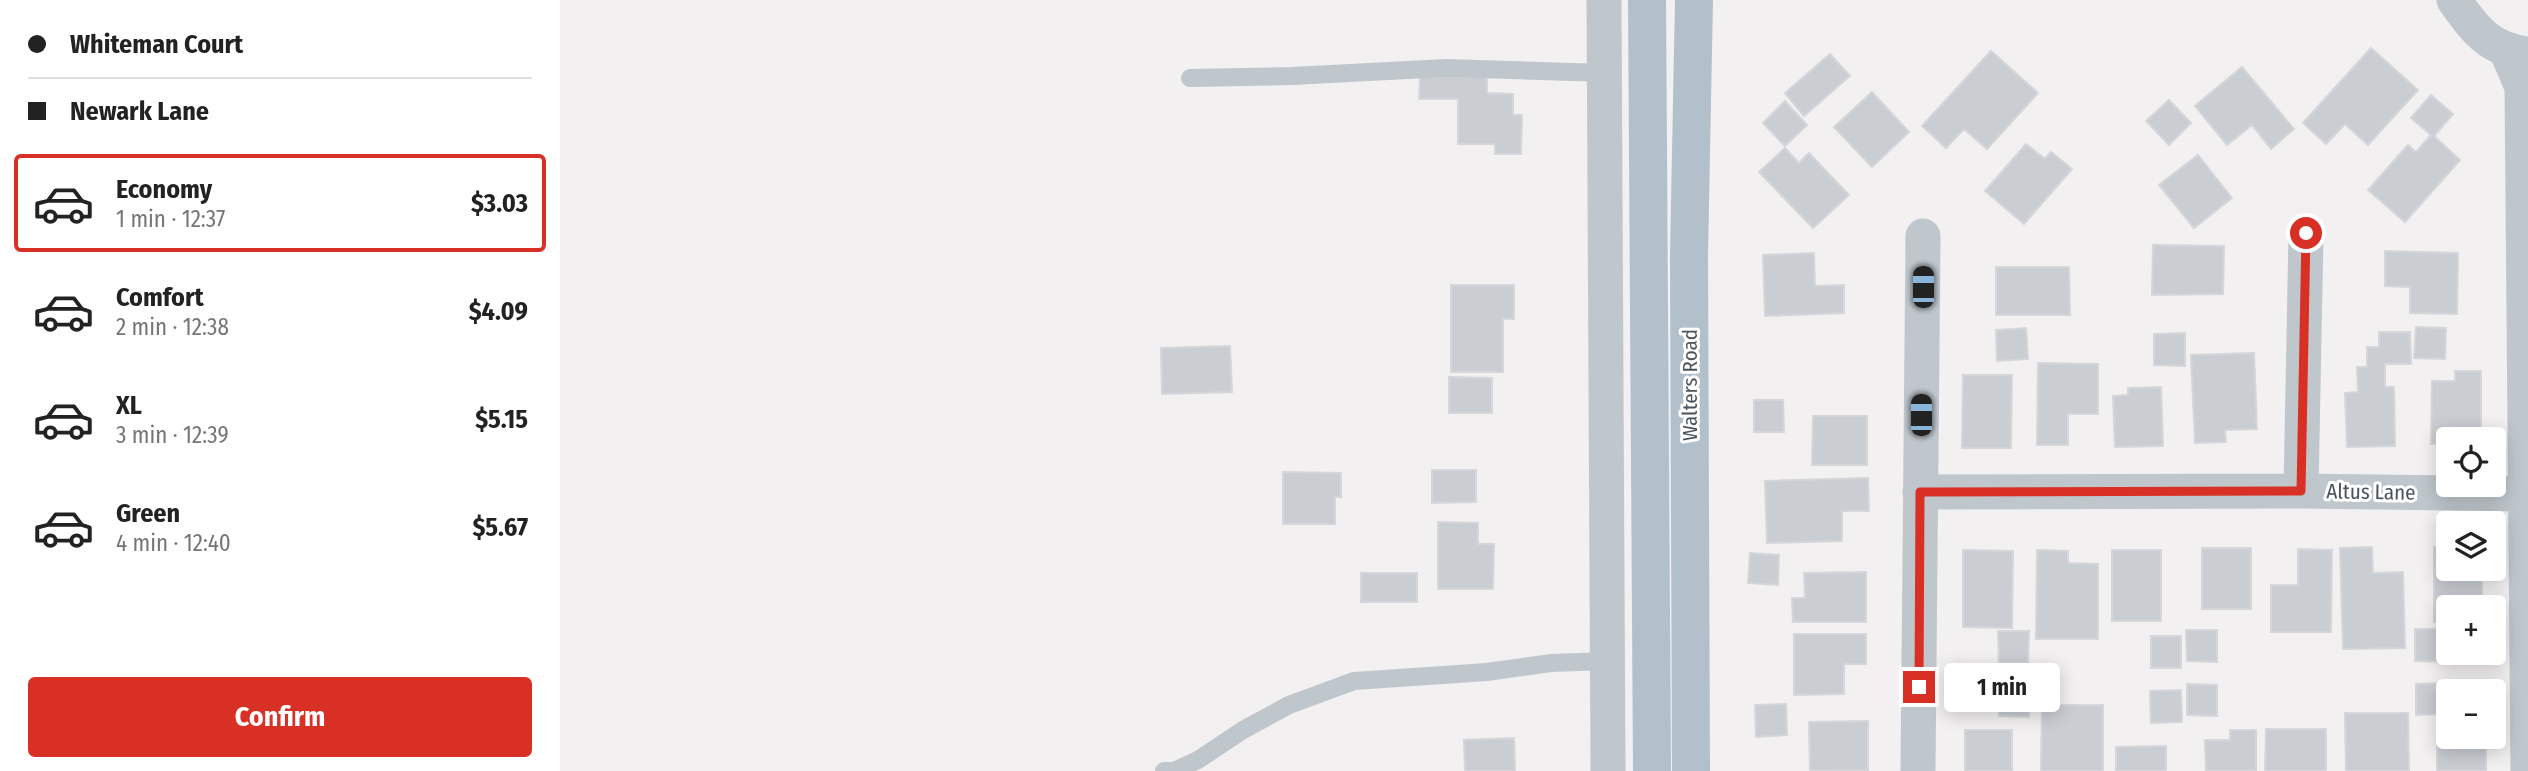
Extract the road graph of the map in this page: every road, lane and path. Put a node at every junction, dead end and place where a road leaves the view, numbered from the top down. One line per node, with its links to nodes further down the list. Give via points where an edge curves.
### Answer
1 (1604, 0): 6 (street)
2 (1647, 0): 16 (main road, Walters Road)
3 (1694, 0): 17 (main road, Walters Road, via 1689,254)
4 (2454, 0): 5 (street, via 2475,29)
5 (2518, 53): 12 (street)
6 (1604, 73): 7 (lane, via 1446,68); 13 (street)
7 (1190, 78)
8 (2306, 233): 10 (street)
9 (1923, 236): 11 (street)
10 (2301, 491): 11 (street, Altus Lane); 12 (street, Altus Lane)
11 (1920, 492): 18 (street)
12 (2527, 494): 19 (street)
13 (1607, 661): 14 (lane, via 1354,681 1289,705 1198,760); 15 (street)
14 (1164, 771)
15 (1608, 771)
16 (1652, 771)
17 (1692, 771)
18 (1919, 771)
19 (2528, 771)

